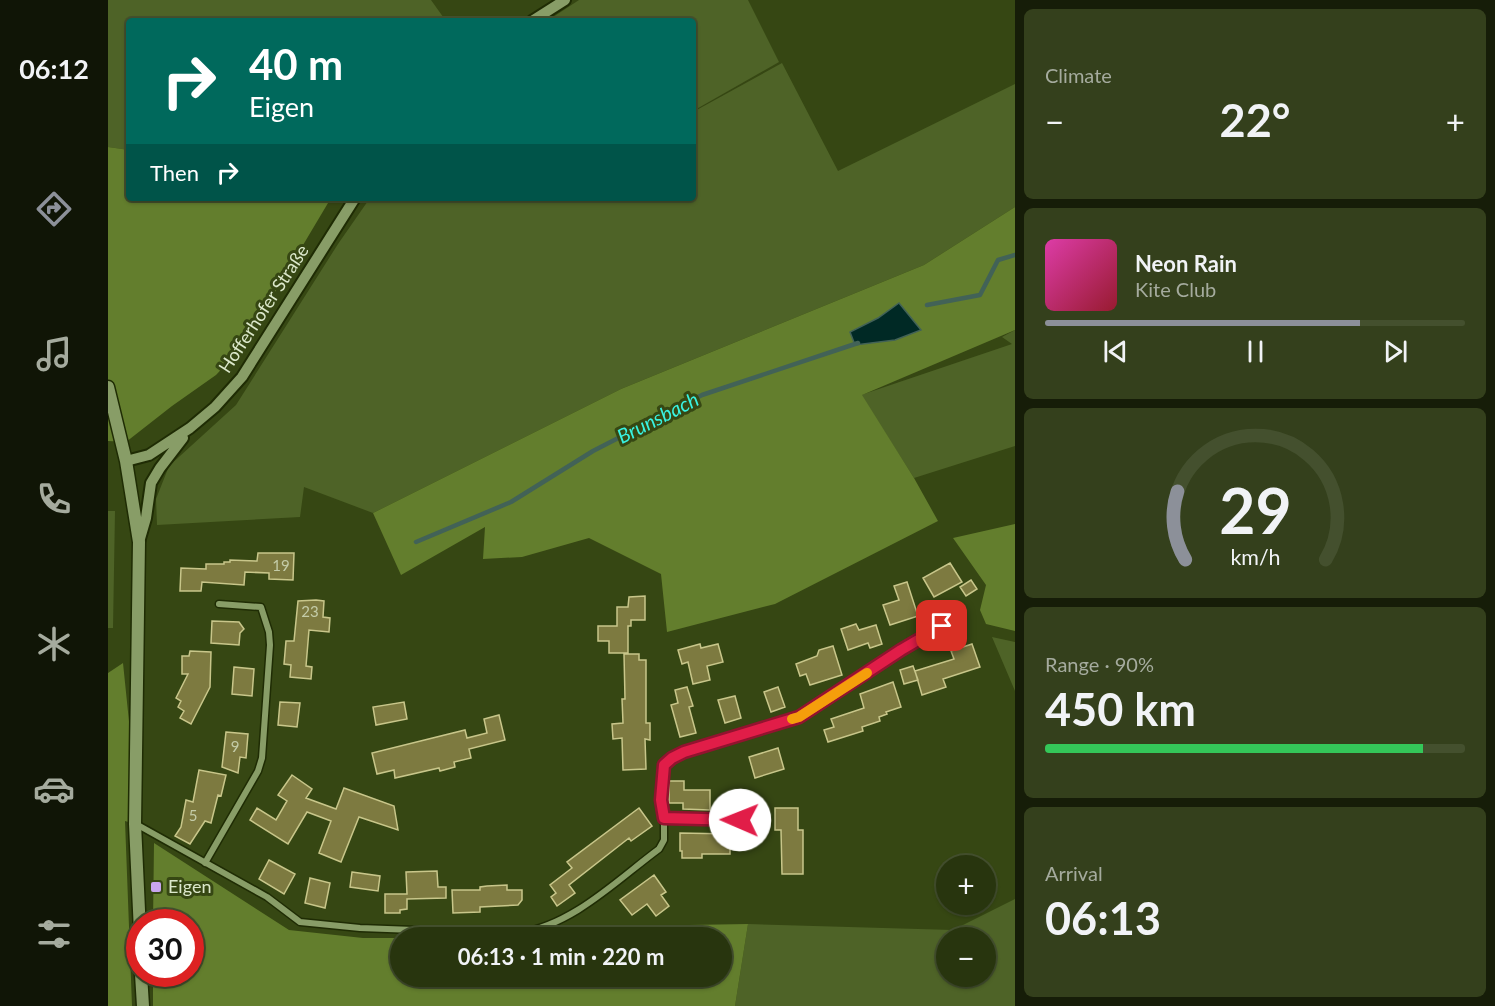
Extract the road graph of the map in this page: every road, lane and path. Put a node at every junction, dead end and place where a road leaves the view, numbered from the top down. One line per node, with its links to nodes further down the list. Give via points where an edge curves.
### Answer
1 (566, 0): 2 (street)
2 (537, 18)
3 (353, 201): 5 (street, Hofferhofer Straße, via 250,366 215,407)
4 (108, 387): 6 (main road)
5 (190, 428): 6 (street, Hofferhofer Straße, via 149,455); 7 (street, via 151,483)
6 (126, 461): 7 (main road)
7 (139, 542): 12 (main road)
8 (219, 604): 13 (street, via 261,607 270,645 262,758)
9 (954, 619): 11 (street, via 799,717 672,758 664,765)
10 (756, 814): 11 (street, via 740,820)
11 (664, 818): 13 (street, via 664,840 659,849 574,912 518,933 300,922 267,897)
12 (135, 824): 13 (street); 14 (main road)
13 (205, 863)
14 (139, 909)
15 (142, 987): 16 (main road)
16 (143, 1006)

